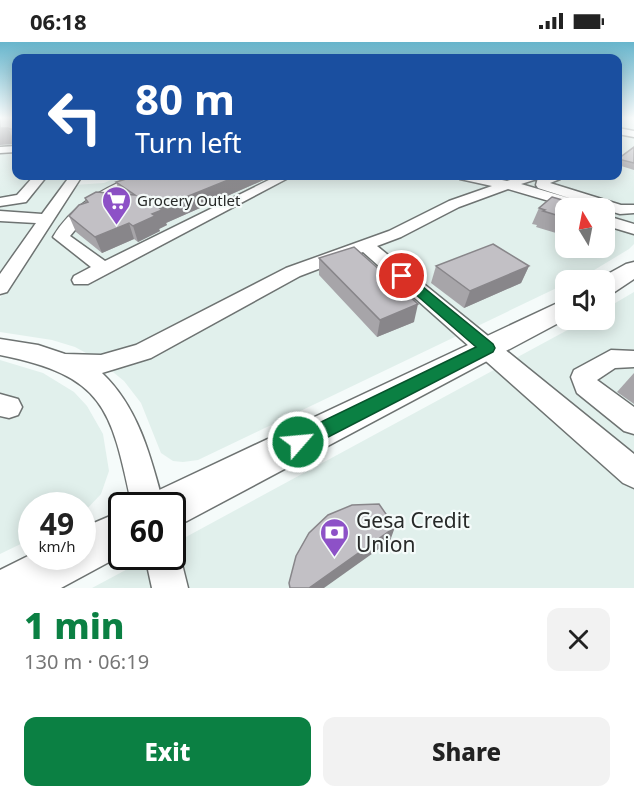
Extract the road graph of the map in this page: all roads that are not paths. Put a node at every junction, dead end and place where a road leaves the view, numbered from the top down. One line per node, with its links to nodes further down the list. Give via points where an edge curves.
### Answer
1 (38, 180): 10 (street, via 21,199)
2 (73, 180): 15 (street)
3 (135, 180): 19 (street, via 79,214)
4 (278, 180): 22 (street)
5 (480, 180): 8 (street)
6 (517, 180): 8 (street)
7 (546, 180): 12 (street, via 543,184 561,191 620,210)
8 (498, 185): 9 (street); 11 (street); 20 (street)
9 (555, 200)
10 (0, 202)
11 (555, 204)
12 (634, 209)
13 (0, 216): 15 (street)
14 (615, 217): 16 (street)
15 (47, 219): 21 (street)
16 (634, 222)
17 (615, 223): 18 (street)
18 (634, 229)
19 (61, 237): 21 (street); 22 (street)
20 (365, 245): 29 (street); 30 (street, via 268,283)
21 (21, 260): 26 (street)
22 (104, 268): 24 (street)
23 (634, 269): 25 (main road)
24 (81, 280)
25 (615, 280)
26 (0, 288)
27 (555, 314): 29 (main road)
28 (0, 347): 32 (street)
29 (488, 348): 35 (street); 37 (main road)
30 (143, 352): 32 (street, via 101,364); 33 (street)
31 (632, 359): 34 (street, via 611,359 583,377 586,386)
32 (64, 363): 33 (street)
33 (99, 385): 36 (street, via 126,423)
34 (634, 422)
35 (634, 473)
36 (144, 492)
37 (186, 499)
38 (48, 570): 40 (main road)
39 (166, 570): 41 (street)
40 (14, 588)
41 (170, 588)

